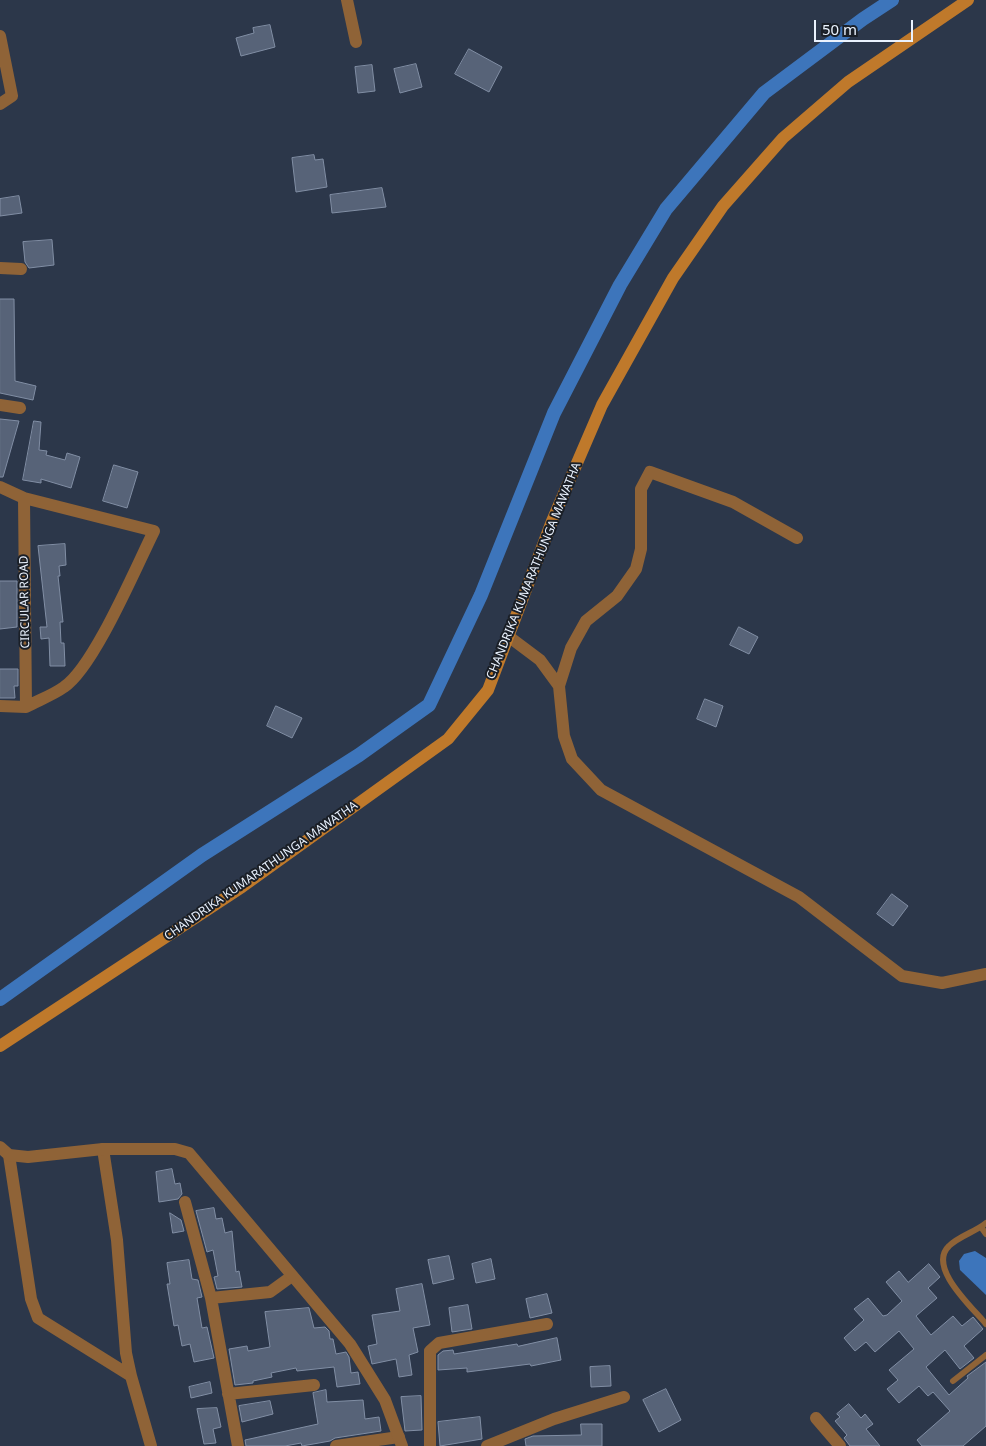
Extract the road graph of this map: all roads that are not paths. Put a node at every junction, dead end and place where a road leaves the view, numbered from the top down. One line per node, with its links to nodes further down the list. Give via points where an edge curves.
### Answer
1 (347, 0): 4 (street)
2 (968, 0): 13 (main road, CHANDRIKA KUMARATHUNGA MAWATHA, via 848,82 783,138 723,206 673,278 602,405 552,520)
3 (0, 36): 5 (street, via 12,96)
4 (356, 42)
5 (0, 104)
6 (0, 268): 7 (street)
7 (21, 269)
8 (0, 405): 9 (street)
9 (20, 408)
10 (0, 487): 11 (street)
11 (24, 498): 16 (street, CIRCULAR ROAD); 16 (street, via 154,531 100,638 81,668 65,687)
12 (797, 538): 14 (street, via 733,502 650,472 642,489 641,549 636,569 617,596 586,621 571,648)
13 (508, 636): 14 (street, via 540,660); 18 (main road, CHANDRIKA KUMARATHUNGA MAWATHA, via 488,690 448,739 242,887)
14 (559, 686): 17 (street, via 564,736 572,759 601,790 799,897 902,976 942,983)
15 (0, 706): 16 (street)
16 (26, 707)
17 (986, 974)
18 (0, 1046)
19 (103, 1149): 20 (street, via 28,1157); 24 (street, via 175,1148 189,1153); 29 (street, via 117,1240 126,1353)
20 (5, 1151): 29 (street, via 31,1299 38,1318)
21 (185, 1202): 25 (street)
22 (983, 1225): 23 (lane); 27 (lane, via 948,1246 942,1260 944,1273)
23 (986, 1234)
24 (292, 1276): 25 (street, via 270,1292); 35 (street, via 350,1344 385,1400)
25 (211, 1298): 32 (street)
26 (547, 1324): 39 (street, via 439,1343 430,1351)
27 (986, 1324)
28 (986, 1355): 30 (lane)
29 (131, 1376): 36 (street)
30 (953, 1381)
31 (314, 1385): 32 (street)
32 (228, 1394): 37 (street)
33 (624, 1397): 40 (street, via 554,1419)
34 (816, 1418): 41 (street)
35 (400, 1442): 38 (street)
36 (151, 1446)
37 (238, 1446)
38 (336, 1446)
39 (430, 1446)
40 (487, 1446)
41 (840, 1446)

